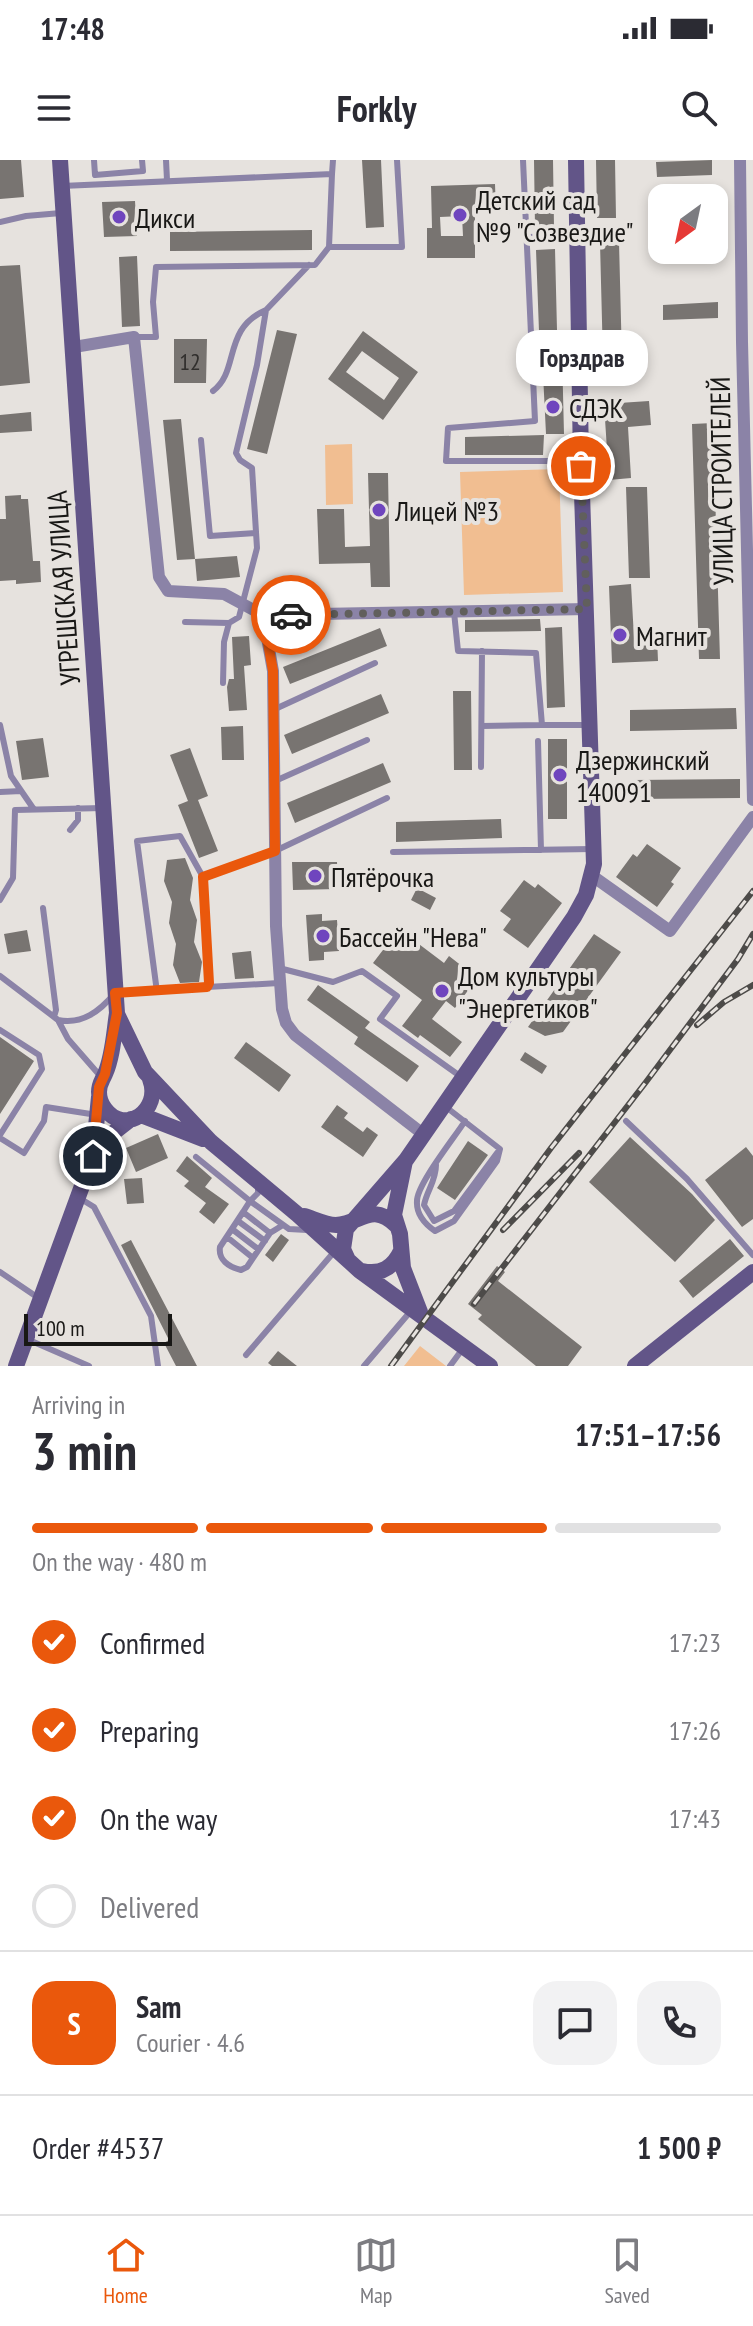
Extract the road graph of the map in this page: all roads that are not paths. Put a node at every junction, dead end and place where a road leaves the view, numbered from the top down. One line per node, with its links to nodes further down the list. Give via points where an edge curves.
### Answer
1 (60, 160): 12 (main road, УГРЕШСКАЯ УЛИЦА)
2 (94, 160): 3 (lane, via 95,175 143,171)
3 (142, 160)
4 (166, 160): 11 (lane)
5 (333, 160): 10 (lane)
6 (397, 160): 18 (lane, via 402,247)
7 (523, 160): 17 (lane)
8 (576, 160): 16 (main road)
9 (740, 160): 13 (street, УЛИЦА СТРОИТЕЛЕЙ)
10 (332, 174): 11 (lane); 18 (lane)
11 (167, 180): 12 (lane)
12 (62, 186): 14 (main road, УГРЕШСКАЯ УЛИЦА)
13 (747, 198): 22 (street, УЛИЦА СТРОИТЕЛЕЙ)
14 (64, 213): 15 (lane); 23 (main road, УГРЕШСКАЯ УЛИЦА)
15 (0, 222)
16 (577, 236): 17 (lane); 26 (main road)
17 (527, 237): 26 (lane, via 535,421 448,428 446,461)
18 (329, 247): 19 (lane, via 315,265)
19 (309, 265): 20 (lane); 21 (lane, via 156,267 156,337)
20 (266, 310): 24 (lane, via 253,315 236,336 221,385); 27 (lane, via 236,453 252,468)
21 (134, 337): 23 (street); 28 (street, via 159,577 168,591 224,594)
22 (747, 342): 37 (street, УЛИЦА СТРОИТЕЛЕЙ)
23 (74, 347): 53 (main road, УГРЕШСКАЯ УЛИЦА)
24 (213, 391)
25 (201, 440): 27 (lane, via 210,536)
26 (581, 462): 29 (main road)
27 (256, 533): 28 (lane, via 257,548)
28 (241, 605): 31 (street); 33 (lane, via 239,617)
29 (587, 609): 30 (street); 41 (main road)
30 (454, 612): 31 (street); 34 (lane, via 458,651)
31 (263, 615): 38 (street, via 273,671)
32 (185, 622): 33 (lane)
33 (229, 623): 36 (lane)
34 (482, 651): 40 (lane, via 536,653); 42 (lane)
35 (375, 663): 38 (lane)
36 (223, 683)
37 (752, 697): 50 (street, УЛИЦА СТРОИТЕЛЕЙ)
38 (273, 710): 46 (street)
39 (0, 725): 47 (lane, via 11,776)
40 (542, 725): 41 (lane); 42 (lane)
41 (591, 725): 56 (main road)
42 (482, 726): 45 (lane)
43 (367, 740): 46 (lane)
44 (538, 741): 57 (lane)
45 (481, 767)
46 (275, 781): 58 (street)
47 (21, 791): 48 (lane); 51 (lane)
48 (0, 792)
49 (387, 798): 58 (lane)
50 (753, 800)
51 (33, 808): 52 (lane); 62 (lane, via 13,814 13,878)
52 (78, 808): 53 (lane); 55 (lane, via 78,820)
53 (103, 808): 69 (main road, УГРЕШСКАЯ УЛИЦА)
54 (753, 817): 60 (street, via 670,931)
55 (70, 830)
56 (593, 849): 57 (lane); 60 (main road)
57 (541, 850): 59 (lane)
58 (275, 851): 61 (lane); 64 (street)
59 (393, 852)
60 (591, 875): 75 (main road, via 574,917)
61 (203, 877): 67 (lane); 68 (lane, via 180,836 137,841)
62 (0, 900)
63 (43, 908): 71 (lane)
64 (279, 968): 66 (street); 75 (lane, via 333,982 362,971 397,996 380,1019)
65 (0, 976): 71 (lane)
66 (280, 983): 67 (lane); 82 (street, via 286,1023 295,1035)
67 (207, 987): 68 (lane)
68 (157, 992): 69 (lane)
69 (115, 993): 70 (main road, УГРЕШСКАЯ УЛИЦА); 71 (lane, via 81,1020)
70 (117, 1013): 73 (main road, УГРЕШСКАЯ УЛИЦА); 74 (main road, УГРЕШСКАЯ УЛИЦА)
71 (56, 1019): 74 (lane, via 78,1052)
72 (0, 1030): 83 (lane, via 39,1055 42,1069)
73 (148, 1075): 74 (main road, via 129,1064); 79 (main road, via 153,1099); 84 (main road, УГРЕШСКАЯ УЛИЦА)
74 (104, 1076): 76 (main road, УГРЕШСКАЯ УЛИЦА)
75 (462, 1078): 77 (main road)
76 (99, 1097): 78 (main road); 79 (main road, УГРЕШСКАЯ УЛИЦА, via 109,1114)
77 (443, 1105): 80 (lane); 82 (main road)
78 (97, 1115): 83 (lane, via 46,1107 44,1121 24,1153); 85 (main road)
79 (136, 1117): 84 (main road, УГРЕШСКАЯ УЛИЦА); 85 (main road)
80 (465, 1121): 80 (lane, via 416,1199 419,1215 435,1231 454,1221 497,1161 500,1149)
81 (626, 1121): 104 (lane, via 687,1179)
82 (423, 1134): 87 (main road)
83 (0, 1136)
84 (211, 1142): 88 (main road, УГРЕШСКАЯ УЛИЦА)
85 (93, 1156): 89 (main road)
86 (196, 1157): 90 (lane)
87 (406, 1160): 94 (main road); 96 (main road)
88 (257, 1181): 90 (lane, via 258,1193); 92 (main road, УГРЕШСКАЯ УЛИЦА)
89 (77, 1198): 109 (main road); 116 (lane, via 94,1207 151,1316)
90 (250, 1201): 91 (lane); 95 (lane)
91 (243, 1212): 93 (lane); 98 (lane)
92 (297, 1214): 94 (main road, УГРЕШСКАЯ УЛИЦА, via 332,1225); 99 (main road, УГРЕШСКАЯ УЛИЦА)
93 (238, 1221): 97 (lane); 101 (lane)
94 (352, 1222): 96 (main road, via 380,1214); 106 (main road, via 343,1238)
95 (283, 1225): 98 (lane); 99 (lane)
96 (396, 1225): 103 (main road)
97 (232, 1229): 100 (lane); 102 (lane)
98 (270, 1233): 101 (lane)
99 (320, 1234): 106 (main road, УГРЕШСКАЯ УЛИЦА)
100 (227, 1237): 105 (lane); 105 (lane, via 219,1253 226,1263 241,1270)
101 (265, 1241): 102 (lane)
102 (258, 1249): 105 (lane)
103 (401, 1251): 106 (main road, via 388,1269 372,1273); 110 (main road)
104 (753, 1255)
105 (253, 1258)
106 (348, 1260): 110 (main road, УГРЕШСКАЯ УЛИЦА); 113 (lane)
107 (0, 1272): 109 (lane)
108 (753, 1272): 120 (main road)
109 (40, 1299): 111 (main road)
110 (418, 1312): 112 (main road, УГРЕШСКАЯ УЛИЦА); 117 (lane)
111 (26, 1338): 114 (main road); 115 (lane)
112 (464, 1347): 118 (lane); 119 (main road, УГРЕШСКАЯ УЛИЦА)
113 (246, 1355)
114 (16, 1366)
115 (89, 1366)
116 (158, 1366)
117 (364, 1366)
118 (450, 1366)
119 (490, 1366)
120 (635, 1366)

